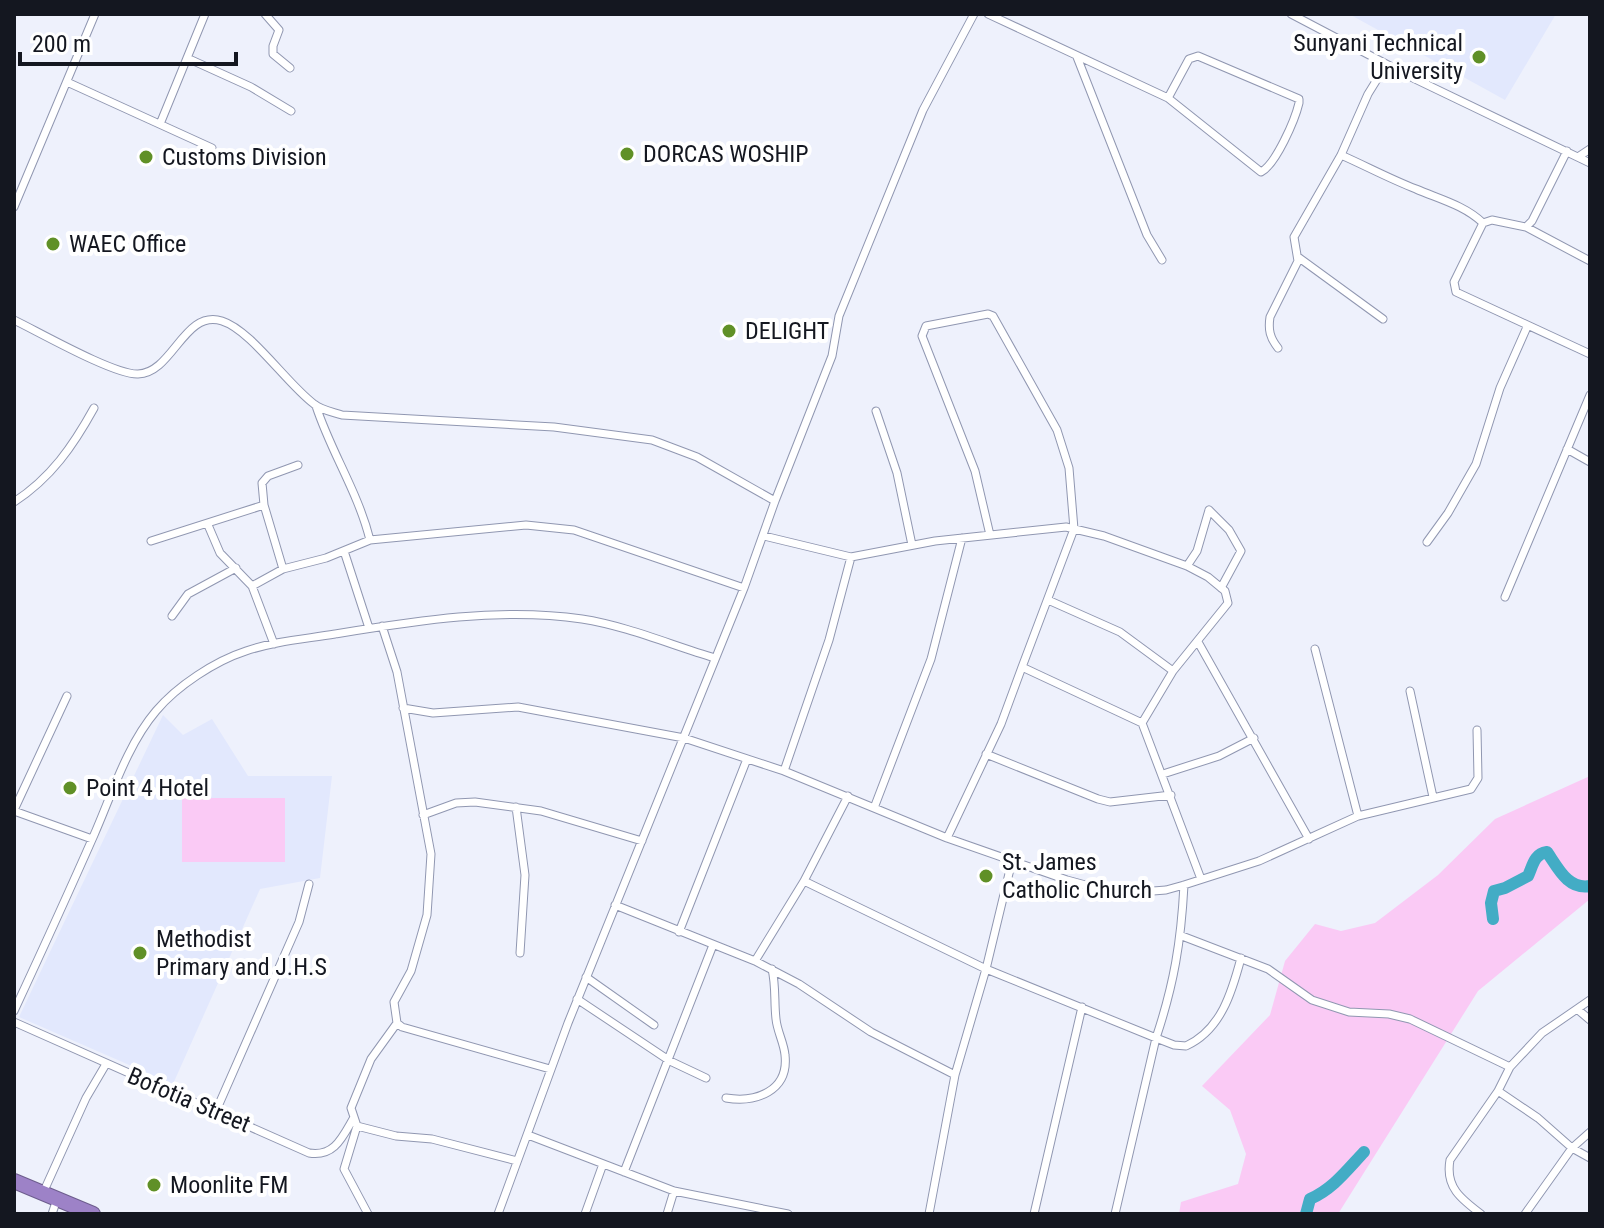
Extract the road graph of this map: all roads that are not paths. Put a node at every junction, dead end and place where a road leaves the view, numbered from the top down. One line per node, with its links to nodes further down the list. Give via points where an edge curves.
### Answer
1 (95, 14): 11 (street)
2 (205, 14): 8 (street)
3 (265, 14): 10 (street, via 279,30 273,54)
4 (974, 14): 39 (street, via 923,110 839,316 832,356)
5 (988, 14): 7 (street)
6 (1291, 14): 9 (street)
7 (1077, 57): 12 (street); 25 (street, via 1147,235)
8 (187, 58): 13 (street); 14 (street)
9 (1386, 65): 17 (street); 18 (street)
10 (290, 68)
11 (67, 82): 14 (street); 21 (street)
12 (1168, 98): 12 (street, via 1261,172 1276,155 1299,103 1198,56 1189,59)
13 (291, 111)
14 (160, 124): 15 (street)
15 (212, 148)
16 (1590, 149): 19 (street)
17 (1567, 151): 19 (street); 23 (street)
18 (1341, 155): 22 (street, via 1454,204); 24 (street, via 1294,237)
19 (1578, 157): 20 (street)
20 (1590, 163)
21 (14, 207)
22 (1483, 223): 23 (street); 29 (street, via 1454,288)
23 (1526, 227): 26 (street)
24 (1297, 257): 27 (street); 30 (street, via 1270,317 1269,334)
25 (1162, 260)
26 (1590, 261)
27 (1383, 319)
28 (14, 320): 33 (street, via 109,366 140,374 163,360 198,324 224,322)
29 (1527, 327): 31 (street); 49 (street, via 1500,388 1476,464)
30 (1278, 348)
31 (1590, 354)
32 (1590, 395): 36 (street)
33 (316, 406): 39 (street, via 363,418 554,427 652,440 697,457); 47 (street, via 363,511)
34 (94, 408): 40 (street, via 53,471)
35 (876, 411): 50 (street, via 897,473)
36 (1567, 449): 37 (street); 59 (street)
37 (1590, 462)
38 (298, 465): 41 (street, via 263,480)
39 (775, 501): 45 (street)
40 (14, 502)
41 (264, 505): 42 (street); 55 (street)
42 (208, 525): 48 (street); 54 (street, via 220,553)
43 (1074, 529): 44 (street); 44 (street, via 1061,440 988,314 926,326 922,336 975,471); 53 (street); 60 (street)
44 (990, 535): 46 (street)
45 (764, 536): 52 (street); 57 (street)
46 (962, 538): 50 (street); 85 (street, via 931,659)
47 (370, 540): 51 (street); 57 (street, via 545,526 574,530)
48 (151, 541)
49 (1427, 542)
50 (912, 545): 52 (street)
51 (344, 551): 55 (street); 63 (street)
52 (851, 557): 79 (street)
53 (1187, 566): 58 (street); 58 (street, via 1209,510 1241,551)
54 (236, 568): 56 (street); 61 (street, via 188,594)
55 (283, 569): 56 (street)
56 (252, 586): 65 (street)
57 (744, 588): 67 (street)
58 (1221, 588): 64 (street, via 1228,595 1227,607)
59 (1505, 597)
60 (1048, 600): 68 (street); 69 (street, via 1120,632)
61 (172, 616)
62 (382, 626): 63 (street); 67 (street, via 481,616 581,619); 72 (street)
63 (369, 628): 65 (street)
64 (1198, 642): 69 (street); 76 (street)
65 (274, 644): 90 (street, via 224,661 169,697 132,751)
66 (1315, 649): 88 (street)
67 (715, 658): 75 (street)
68 (1022, 667): 73 (street); 77 (street)
69 (1173, 671): 73 (street)
70 (1410, 691): 83 (street)
71 (67, 696): 86 (street)
72 (403, 708): 75 (street, via 433,713 518,707); 87 (street)
73 (1142, 723): 80 (street)
74 (1477, 730): 83 (street, via 1475,786)
75 (684, 738): 78 (street); 92 (street)
76 (1254, 738): 80 (street); 91 (street)
77 (986, 754): 81 (street, via 1110,802); 89 (street)
78 (747, 759): 79 (street); 99 (street)
79 (784, 771): 82 (street)
80 (1163, 774): 81 (street)
81 (1171, 795): 94 (street)
82 (848, 796): 85 (street); 95 (street)
83 (1433, 797): 88 (street)
84 (516, 807): 87 (street, via 465,802); 92 (street); 102 (street, via 525,875)
85 (874, 808): 89 (street)
86 (14, 811): 90 (street)
87 (423, 815): 115 (street, via 431,854 427,915 411,971 394,1002)
88 (1358, 816): 91 (street)
89 (947, 838): 93 (street)
90 (92, 839): 112 (street)
91 (1309, 839): 94 (street)
92 (642, 841): 98 (street)
93 (1012, 861): 97 (street, via 1113,891); 106 (street)
94 (1201, 879): 97 (street)
95 (804, 881): 104 (street); 106 (street)
96 (309, 884): 126 (street, via 299,922)
97 (1184, 885): 100 (street)
98 (615, 905): 99 (street); 107 (street)
99 (679, 932): 101 (street)
100 (1182, 936): 103 (street); 117 (street)
101 (713, 945): 104 (street); 118 (street)
102 (520, 953)
103 (1241, 958): 117 (street, via 1232,992 1206,1032 1186,1046); 120 (street, via 1268,969 1312,1000 1349,1012 1410,1019)
104 (755, 961): 105 (street)
105 (772, 969): 122 (street, via 871,1032); 125 (street, via 785,1072 780,1084 759,1098)
106 (986, 969): 110 (street); 122 (street)
107 (586, 977): 108 (street); 116 (street)
108 (577, 999): 118 (street); 121 (street)
109 (1590, 1000): 111 (street)
110 (1082, 1007): 117 (street); 149 (street)
111 (1577, 1009): 113 (street); 120 (street, via 1542,1033)
112 (14, 1011)
113 (1590, 1020)
114 (14, 1022): 119 (street, Bofotia Street)
115 (397, 1023): 121 (street); 127 (street, via 367,1068 351,1108)
116 (654, 1025)
117 (1156, 1038): 150 (street)
118 (670, 1061): 123 (street); 134 (street)
119 (106, 1064): 126 (street, Bofotia Street); 138 (street)
120 (1510, 1067): 124 (street)
121 (550, 1069): 129 (street)
122 (955, 1075): 148 (street)
123 (706, 1078)
124 (1498, 1091): 130 (street); 151 (street, via 1450,1160 1448,1172 1458,1197)
125 (726, 1098)
126 (216, 1111): 127 (street, Bofotia Street, via 321,1155)
127 (355, 1122): 132 (street, via 396,1136 432,1139); 143 (street, via 344,1169)
128 (1590, 1132): 130 (street)
129 (528, 1135): 132 (street); 133 (street)
130 (1572, 1148): 131 (street); 152 (street)
131 (1590, 1158)
132 (517, 1161): 144 (street)
133 (603, 1164): 134 (street); 145 (street)
134 (624, 1172): 137 (street)
135 (14, 1181): 138 (highway)
136 (14, 1188): 139 (highway)
137 (674, 1191): 140 (street); 146 (street)
138 (43, 1193): 142 (highway)
139 (54, 1210): 141 (highway)
140 (751, 1210): 147 (street)
141 (76, 1214)
142 (93, 1214)
143 (368, 1214)
144 (498, 1214)
145 (585, 1214)
146 (667, 1214)
147 (788, 1214)
148 (929, 1214)
149 (1034, 1214)
150 (1115, 1214)
151 (1481, 1214)
152 (1525, 1214)

